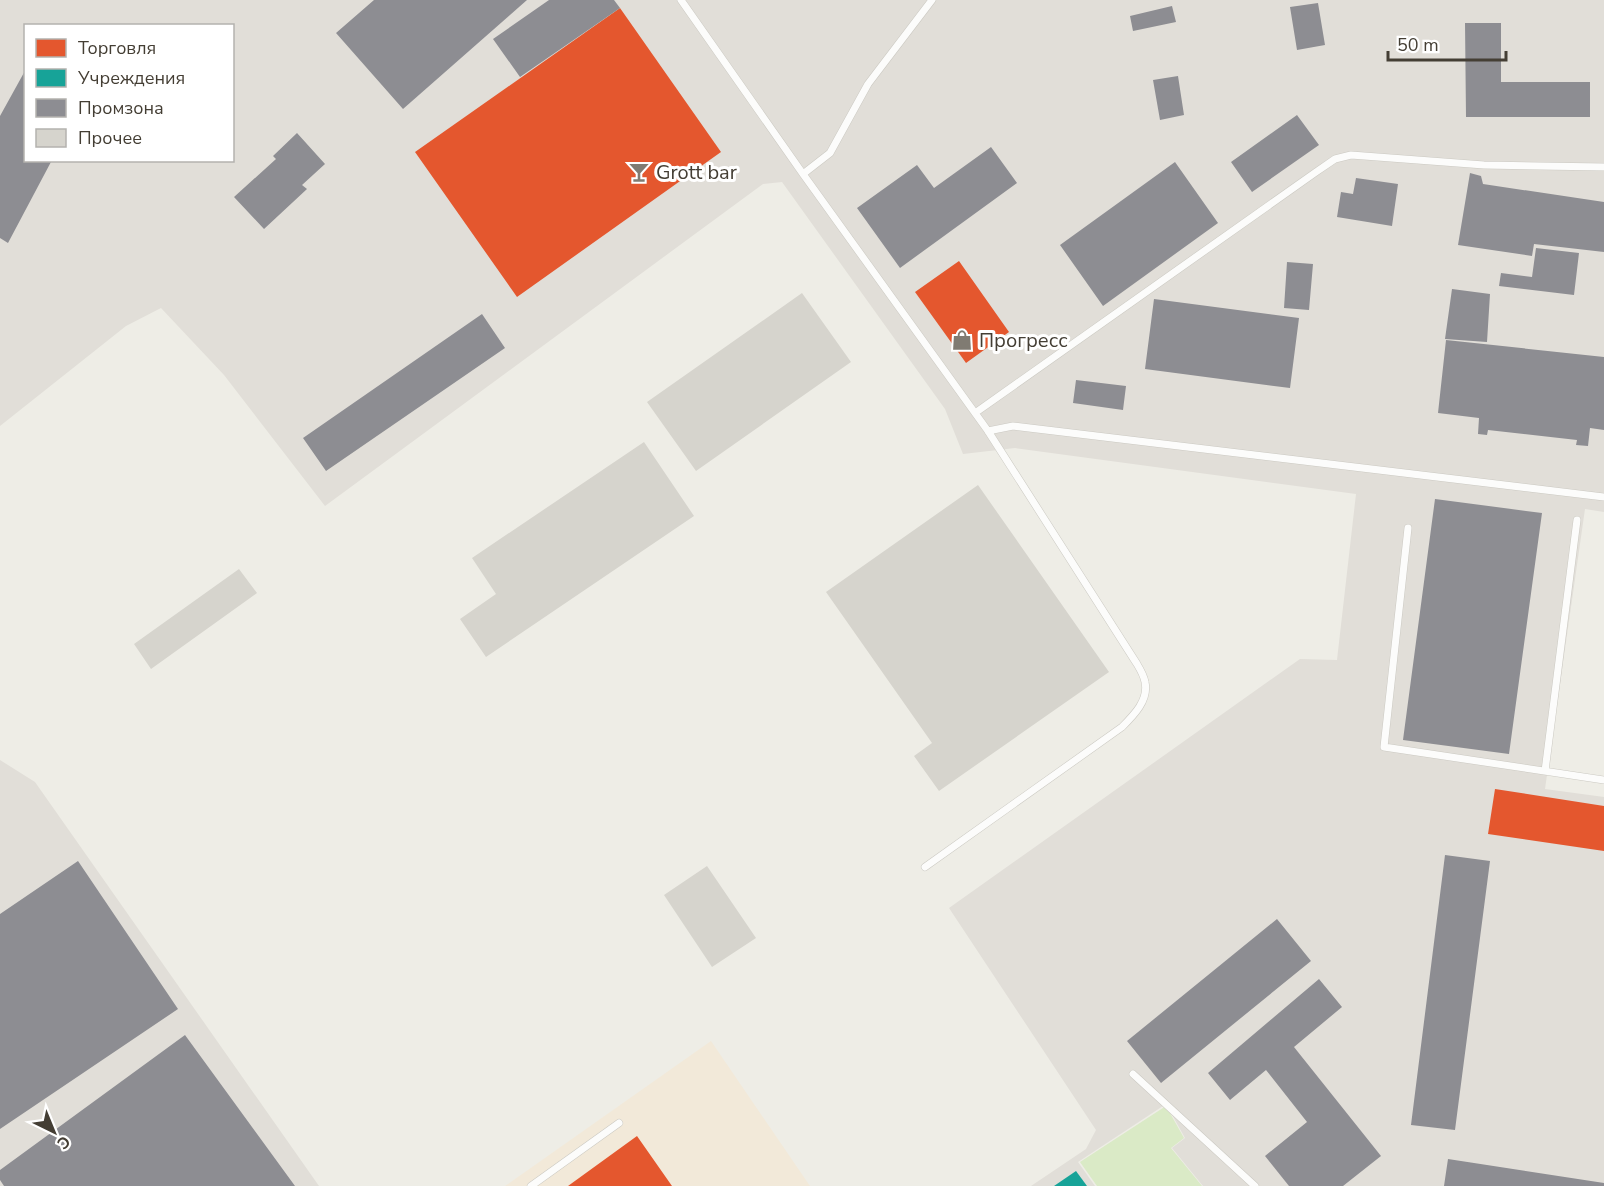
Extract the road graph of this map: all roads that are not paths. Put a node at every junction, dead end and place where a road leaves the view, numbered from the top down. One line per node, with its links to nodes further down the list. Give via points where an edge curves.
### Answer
1 (681, 0): 4 (lane)
2 (932, 0): 4 (lane, via 868,84 830,153)
3 (1604, 167): 5 (lane, via 1484,165 1343,155)
4 (803, 174): 5 (lane)
5 (975, 413): 6 (lane)
6 (988, 432): 7 (lane, via 1013,426); 12 (lane, via 1137,664 1145,681 1144,698 1136,714 1122,727)
7 (1604, 497)
8 (1577, 520): 10 (lane)
9 (1408, 528): 10 (lane, via 1384,747)
10 (1545, 771): 11 (lane)
11 (1604, 780)
12 (925, 867)
13 (1133, 1074): 16 (lane)
14 (619, 1123): 15 (lane)
15 (531, 1186)
16 (1255, 1186)

